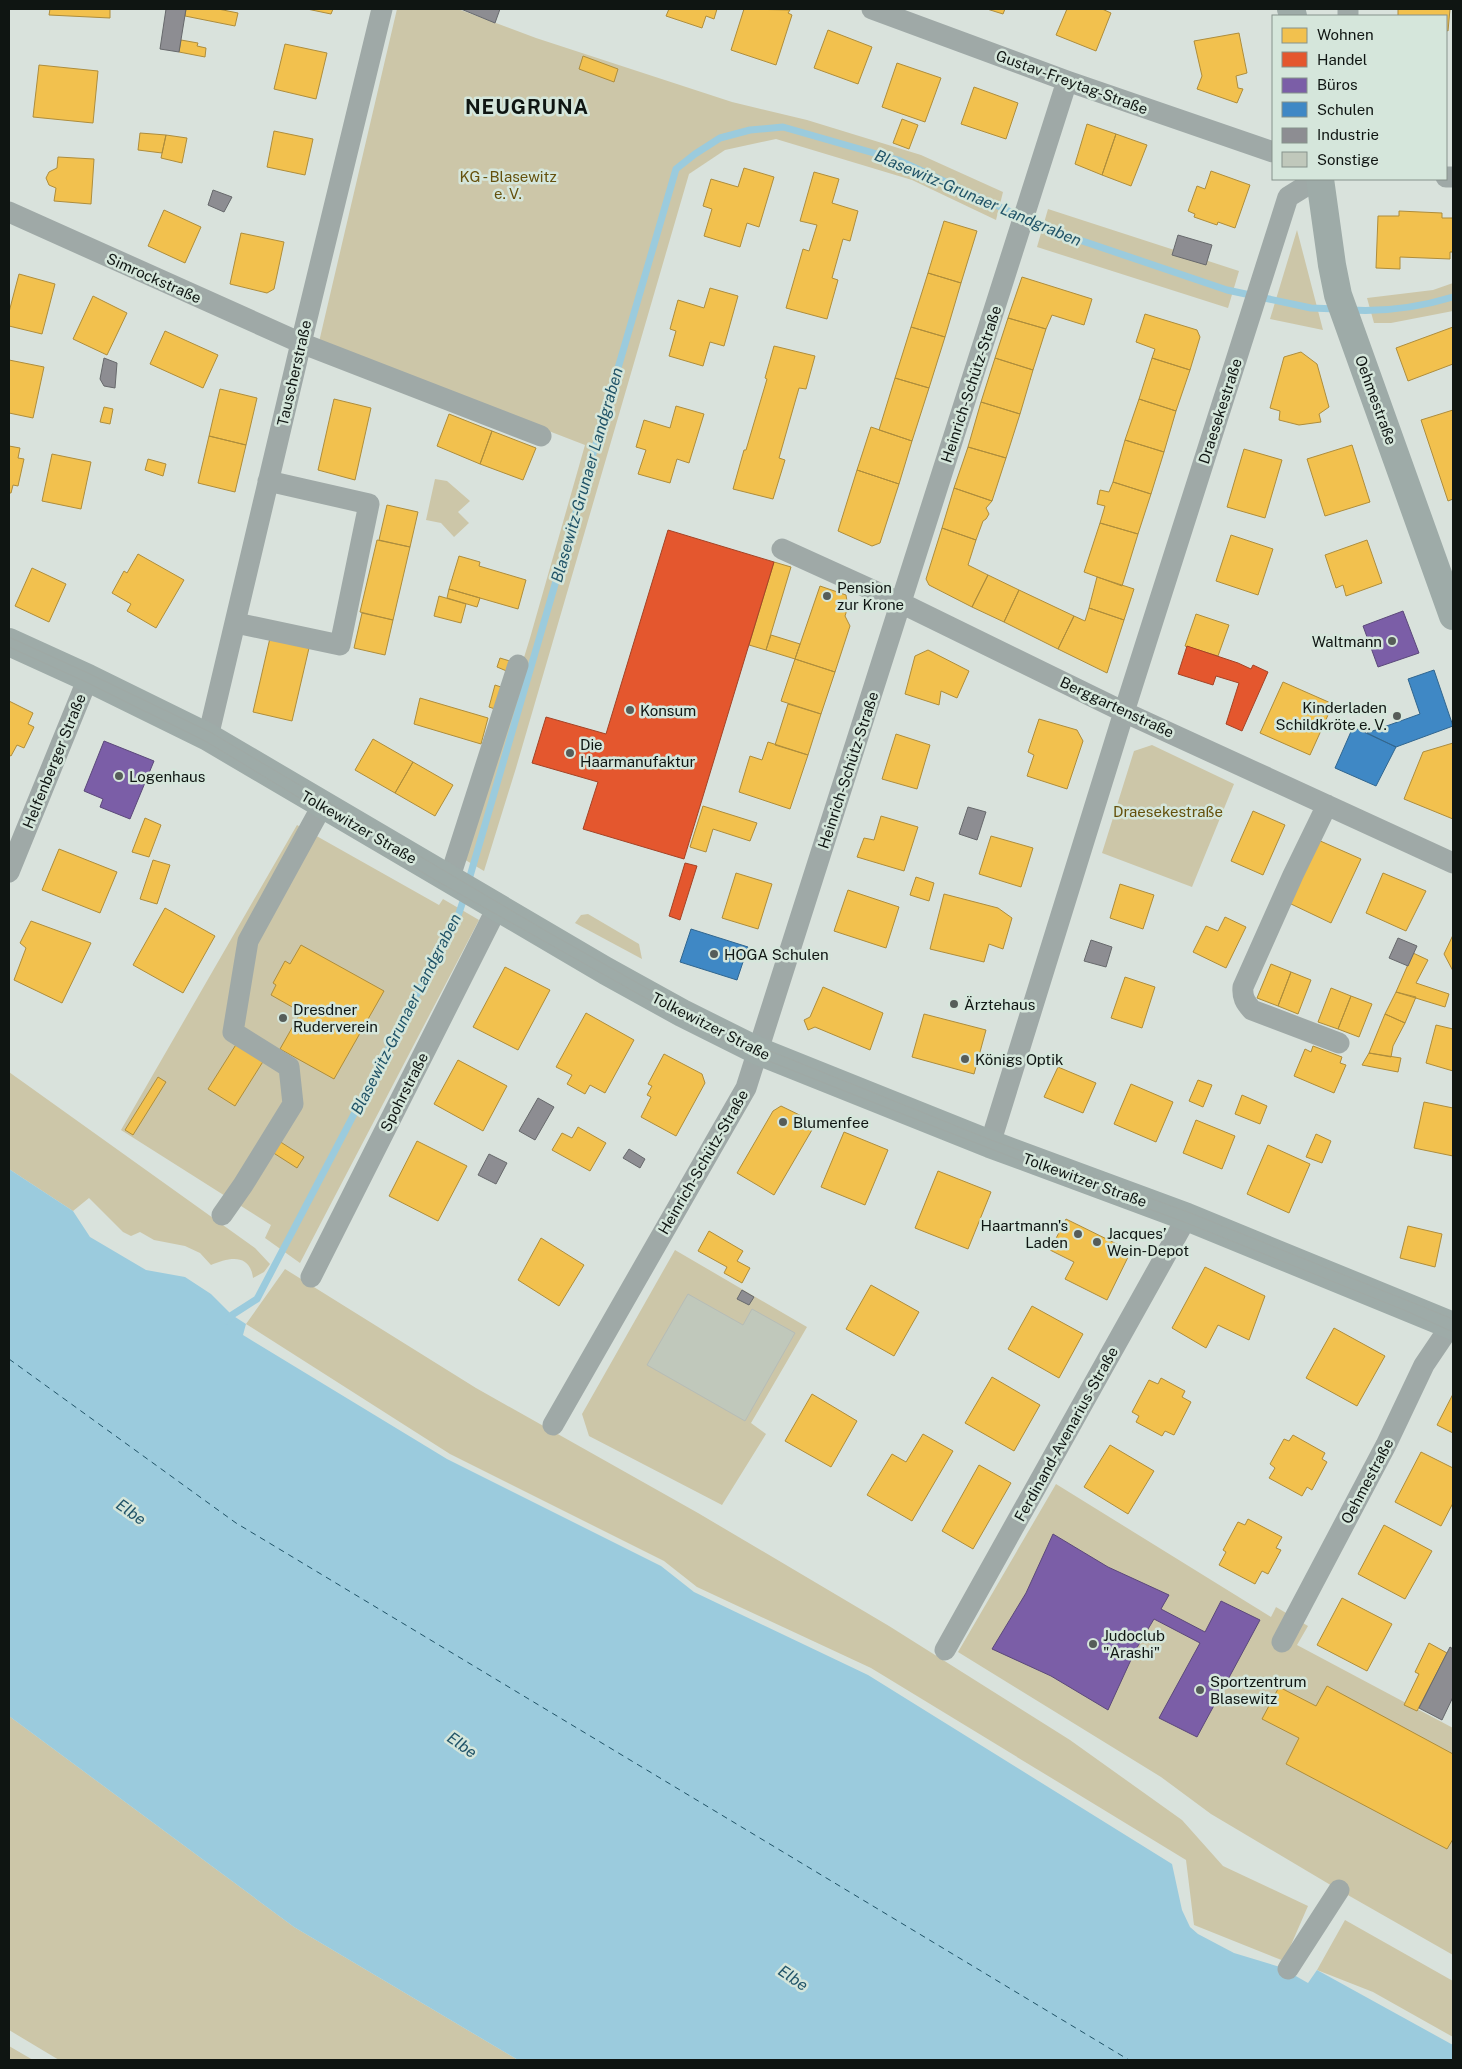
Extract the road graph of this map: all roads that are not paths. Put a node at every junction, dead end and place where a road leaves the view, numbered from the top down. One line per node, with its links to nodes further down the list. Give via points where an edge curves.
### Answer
1 (382, 9): 8 (street, Tauscherstraße)
2 (872, 9): 3 (street, Gustav-Freytag-Straße)
3 (1067, 81): 4 (street, Gustav-Freytag-Straße); 12 (street, Heinrich-Schütz-Straße)
4 (1272, 152)
5 (1316, 180): 18 (street, Draesekestraße, via 1288,197)
6 (1318, 180): 13 (main road, Oehmestraße, via 1338,295)
7 (9, 212): 8 (street, Simrockstraße)
8 (301, 342): 9 (street, Simrockstraße); 10 (street, Tauscherstraße)
9 (541, 436)
10 (268, 481): 14 (street, Tauscherstraße); 14 (street, via 369,504 340,645)
11 (782, 549): 12 (street, Berggartenstraße)
12 (901, 603): 18 (street, Berggartenstraße); 27 (street, Heinrich-Schütz-Straße)
13 (1453, 616)
14 (236, 623): 19 (street, Tauscherstraße)
15 (9, 642): 17 (main road, Tolkewitzer Straße)
16 (518, 665): 24 (street)
17 (88, 678): 19 (main road, Tolkewitzer Straße); 23 (street, Helfenberger Straße)
18 (1124, 712): 20 (street, Berggartenstraße); 28 (street, Draesekestraße)
19 (208, 737): 21 (main road, Tolkewitzer Straße)
20 (1327, 805): 22 (street, Berggartenstraße); 26 (street, via 1242,995 1252,1010)
21 (322, 806): 24 (main road, Tolkewitzer Straße); 29 (street, via 248,941 233,1032 289,1067 293,1104)
22 (1453, 864)
23 (9, 872)
24 (449, 880): 25 (main road, Tolkewitzer Straße)
25 (493, 906): 27 (main road, Tolkewitzer Straße, via 682,1013); 31 (street, Spohrstraße)
26 (1339, 1043)
27 (758, 1051): 28 (main road, Tolkewitzer Straße); 33 (street, Heinrich-Schütz-Straße, via 746,1088)
28 (990, 1144): 30 (main road, Tolkewitzer Straße)
29 (222, 1215)
30 (1187, 1217): 32 (main road, Tolkewitzer Straße); 35 (street, Ferdinand-Avenarius-Straße)
31 (311, 1277)
32 (1452, 1325): 34 (street, Oehmestraße, via 1424,1365 1386,1445)
33 (553, 1425)
34 (1282, 1642)
35 (945, 1650)
36 (1339, 1890): 37 (street)
37 (1288, 1969)

